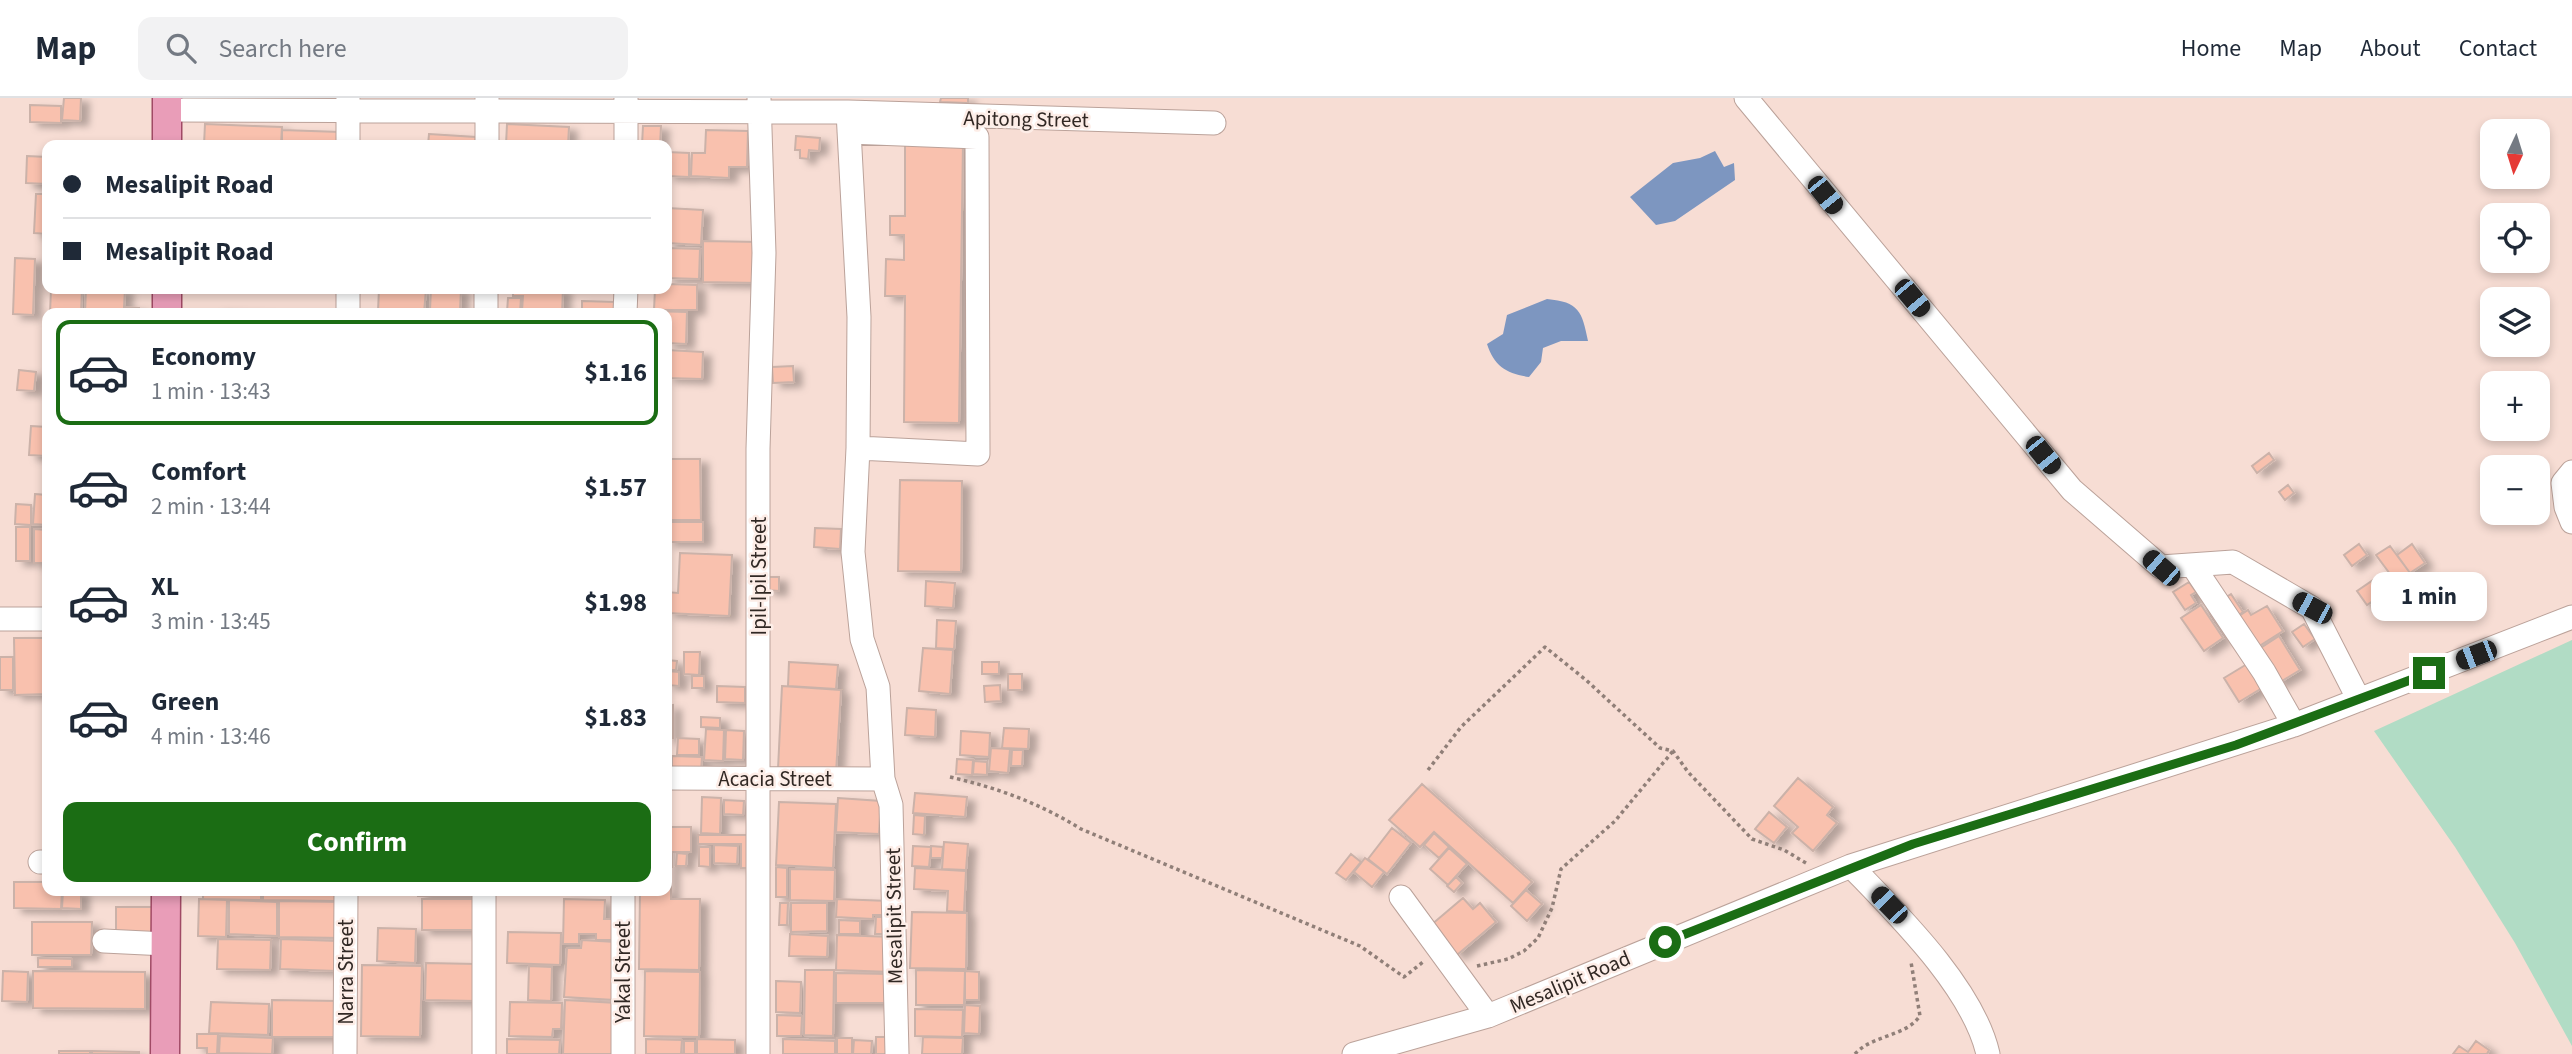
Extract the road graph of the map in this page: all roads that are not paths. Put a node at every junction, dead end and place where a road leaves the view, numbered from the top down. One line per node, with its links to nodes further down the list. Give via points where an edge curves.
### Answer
1 (1746, 98): 17 (street, via 2072,490 2161,568)
2 (167, 104): 3 (street, Apitong Street); 10 (main road)
3 (348, 104): 4 (street, Apitong Street); 11 (street)
4 (487, 105): 5 (street, Apitong Street); 12 (street)
5 (626, 105): 6 (street, Apitong Street); 13 (street)
6 (759, 106): 8 (street, Apitong Street); 24 (street, Ipil-Ipil Street, via 764,253 758,449)
7 (898, 107): 8 (street, Apitong Street); 9 (street, Apitong Street)
8 (848, 122): 14 (street, Mesalipit Street, via 859,317); 14 (street, via 977,137 978,454)
9 (1213, 123)
10 (167, 140)
11 (348, 140)
12 (487, 140)
13 (626, 140)
14 (858, 448): 25 (street, Mesalipit Street, via 853,552 862,639 878,687)
15 (2572, 472): 16 (street, via 2563,483)
16 (2572, 522)
17 (2193, 566): 21 (street, via 2233,562 2312,608); 22 (street)
18 (2572, 617): 21 (street, Mesalipit Road)
19 (0, 619): 20 (street)
20 (42, 619)
21 (2359, 699): 22 (street, Mesalipit Road)
22 (2294, 725): 26 (street, Mesalipit Road)
23 (672, 778): 24 (street, Acacia Street)
24 (760, 778): 25 (street, Acacia Street); 39 (street, Ipil-Ipil Street)
25 (883, 779): 40 (street, Mesalipit Street, via 891,806)
26 (1851, 866): 34 (street, Mesalipit Road); 42 (street, via 1908,925 1968,1002)
27 (166, 896): 33 (main road)
28 (346, 896): 36 (street, Narra Street)
29 (484, 896): 37 (street)
30 (623, 896): 38 (street, Yakal Street)
31 (1401, 897): 34 (street)
32 (104, 941): 33 (street)
33 (166, 944): 35 (main road)
34 (1488, 1016): 41 (street, Mesalipit Road)
35 (165, 1054)
36 (345, 1054)
37 (484, 1054)
38 (623, 1054)
39 (758, 1054)
40 (897, 1054)
41 (1354, 1054)
42 (1988, 1054)

